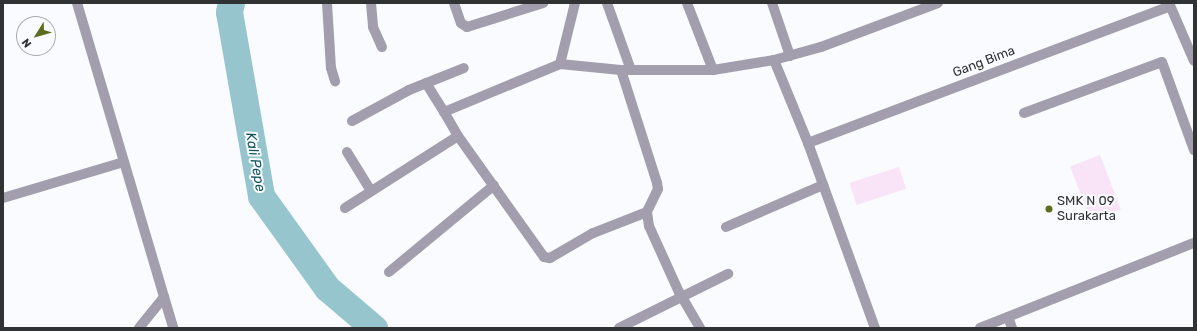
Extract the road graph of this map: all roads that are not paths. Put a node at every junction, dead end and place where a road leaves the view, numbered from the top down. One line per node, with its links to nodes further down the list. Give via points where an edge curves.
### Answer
1 (77, 3): 30 (street)
2 (327, 3): 20 (street, via 330,60)
3 (371, 3): 12 (street, via 373,27)
4 (454, 3): 5 (street, via 461,22 467,27)
5 (543, 3)
6 (574, 3): 16 (street)
7 (607, 3): 18 (street)
8 (687, 3): 19 (street)
9 (772, 3): 13 (street)
10 (938, 3): 13 (street)
11 (1170, 4): 15 (street); 27 (street, Gang Bima)
12 (382, 47)
13 (790, 56): 14 (street)
14 (774, 60): 19 (street); 27 (street)
15 (1194, 61)
16 (560, 64): 18 (street); 22 (street)
17 (464, 68): 21 (street)
18 (626, 70): 19 (street); 36 (street, via 658,189)
19 (713, 70)
20 (335, 81)
21 (426, 83): 22 (street); 24 (street)
22 (444, 112): 26 (street)
23 (1024, 113): 25 (street, via 1158,62 1164,65)
24 (352, 121)
25 (1189, 123): 28 (street)
26 (458, 136): 31 (street); 33 (street)
27 (808, 143): 32 (street)
28 (1194, 150)
29 (346, 152): 33 (street)
30 (124, 162): 34 (street); 42 (street)
31 (494, 185): 36 (street, via 544,257 550,258 593,234); 39 (street)
32 (823, 185): 37 (street); 48 (street)
33 (371, 191): 35 (street)
34 (3, 198)
35 (345, 208)
36 (647, 212): 41 (street, via 649,226)
37 (726, 227)
38 (1194, 243): 43 (street)
39 (389, 272)
40 (728, 274): 41 (street)
41 (682, 296): 46 (street); 47 (street)
42 (164, 297): 44 (street); 45 (street)
43 (1008, 317): 49 (street); 50 (street)
44 (139, 328)
45 (173, 328)
46 (619, 328)
47 (700, 328)
48 (875, 328)
49 (980, 328)
50 (1012, 328)

